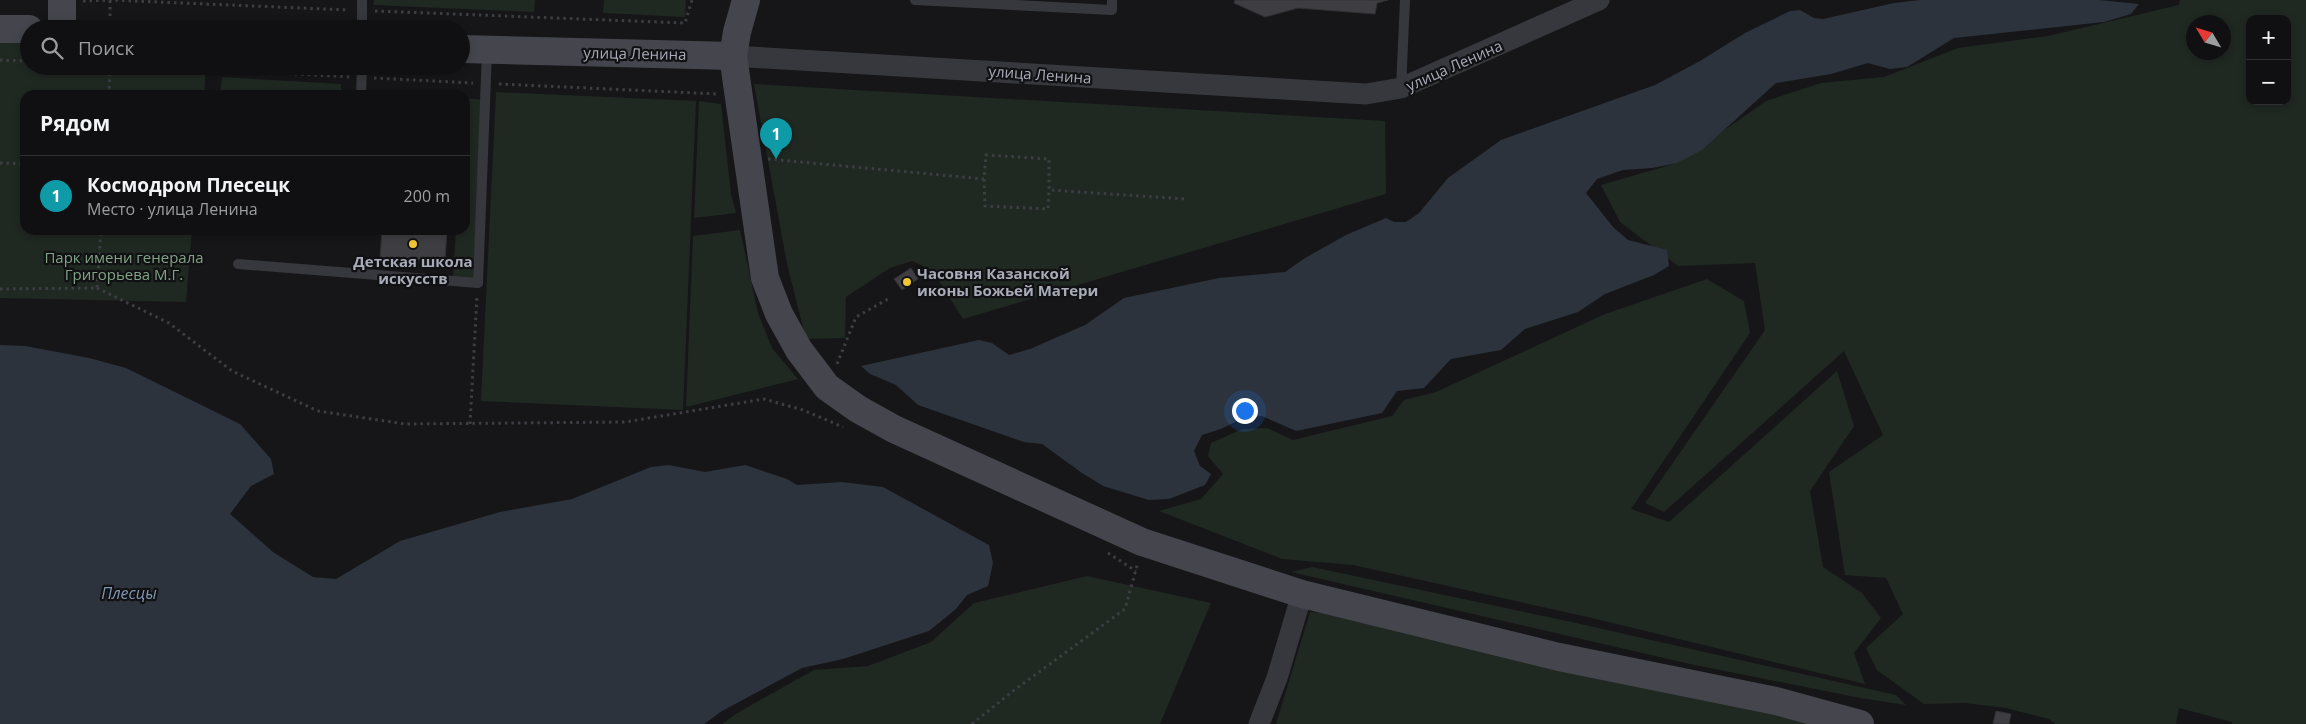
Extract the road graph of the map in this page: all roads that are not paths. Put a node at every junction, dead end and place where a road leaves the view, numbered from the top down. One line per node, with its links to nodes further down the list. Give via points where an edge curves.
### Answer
1 (746, 0): 13 (main road, via 736,32)
2 (915, 0): 3 (lane, via 1112,10)
3 (1112, 0)
4 (1405, 0): 15 (lane)
5 (1599, 0): 15 (street, улица Ленина)
6 (62, 1): 8 (main road)
7 (362, 5): 9 (lane)
8 (62, 20)
9 (362, 20)
10 (0, 29): 11 (main road)
11 (20, 29)
12 (474, 49): 13 (main road, улица Ленина); 17 (lane, via 478,282)
13 (733, 56): 15 (street, улица Ленина, via 1366,94); 18 (main road, via 765,278 779,314 799,350 827,387 894,429 1142,542)
14 (362, 75): 16 (lane)
15 (1402, 88)
16 (361, 90)
17 (238, 264)
18 (1302, 594): 19 (street, via 1278,678); 20 (main road, via 1559,657 1776,701)
19 (1259, 724)
20 (1860, 724)

